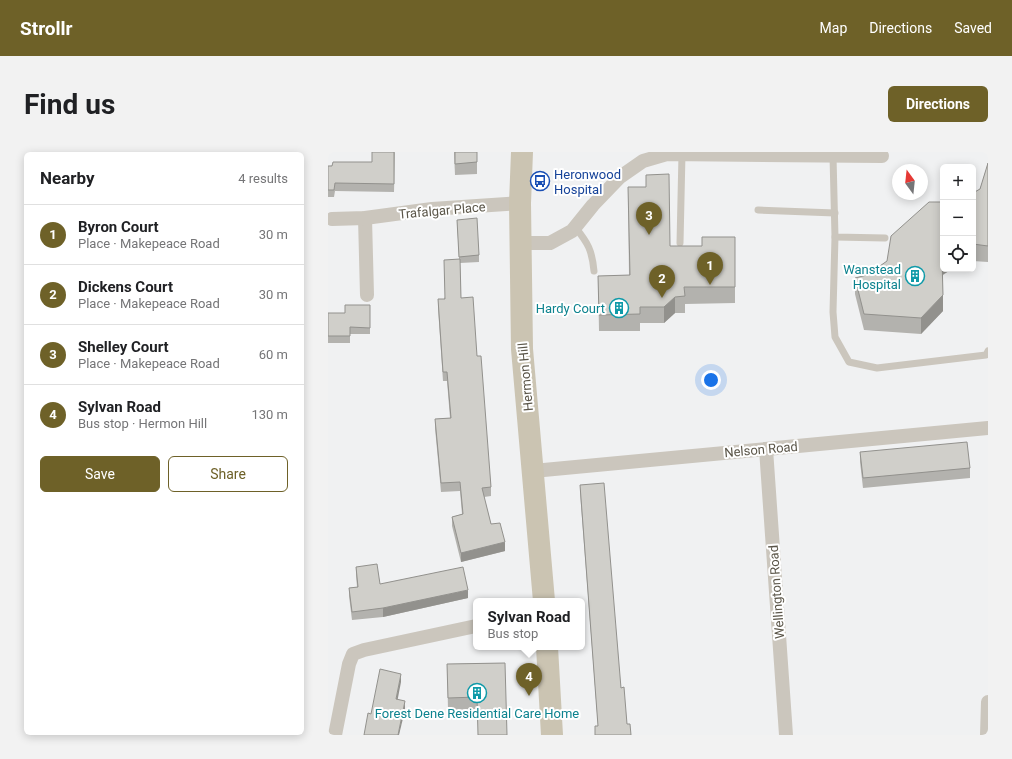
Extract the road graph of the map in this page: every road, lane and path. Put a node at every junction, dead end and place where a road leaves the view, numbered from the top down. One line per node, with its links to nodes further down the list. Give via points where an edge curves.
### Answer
1 (522, 152): 5 (main road, Hermon Hill)
2 (682, 154): 3 (street); 10 (street, via 667,154 643,161 620,177); 14 (lane)
3 (833, 156): 4 (street); 7 (lane)
4 (882, 156)
5 (520, 203): 8 (street, Trafalgar Place, via 432,209); 13 (main road, Hermon Hill)
6 (758, 210): 7 (lane)
7 (834, 213): 11 (lane)
8 (365, 218): 9 (street, Trafalgar Place); 16 (street)
9 (332, 219)
10 (575, 227): 13 (street, via 550,243); 15 (lane, via 588,243)
11 (835, 237): 12 (lane); 17 (lane, via 835,337 849,362 876,368 986,355)
12 (885, 238)
13 (521, 243): 20 (main road, Hermon Hill, via 522,349)
14 (680, 243)
15 (594, 271)
16 (367, 295)
17 (988, 351)
18 (988, 428): 19 (street, Nelson Road)
19 (766, 449): 20 (street, Nelson Road); 27 (street, Wellington Road)
20 (533, 471): 21 (main road, Hermon Hill)
21 (544, 598)
22 (473, 627): 25 (street, via 353,654)
23 (547, 650): 26 (main road)
24 (988, 702): 28 (street)
25 (335, 735)
26 (552, 735)
27 (786, 735)
28 (988, 735)

